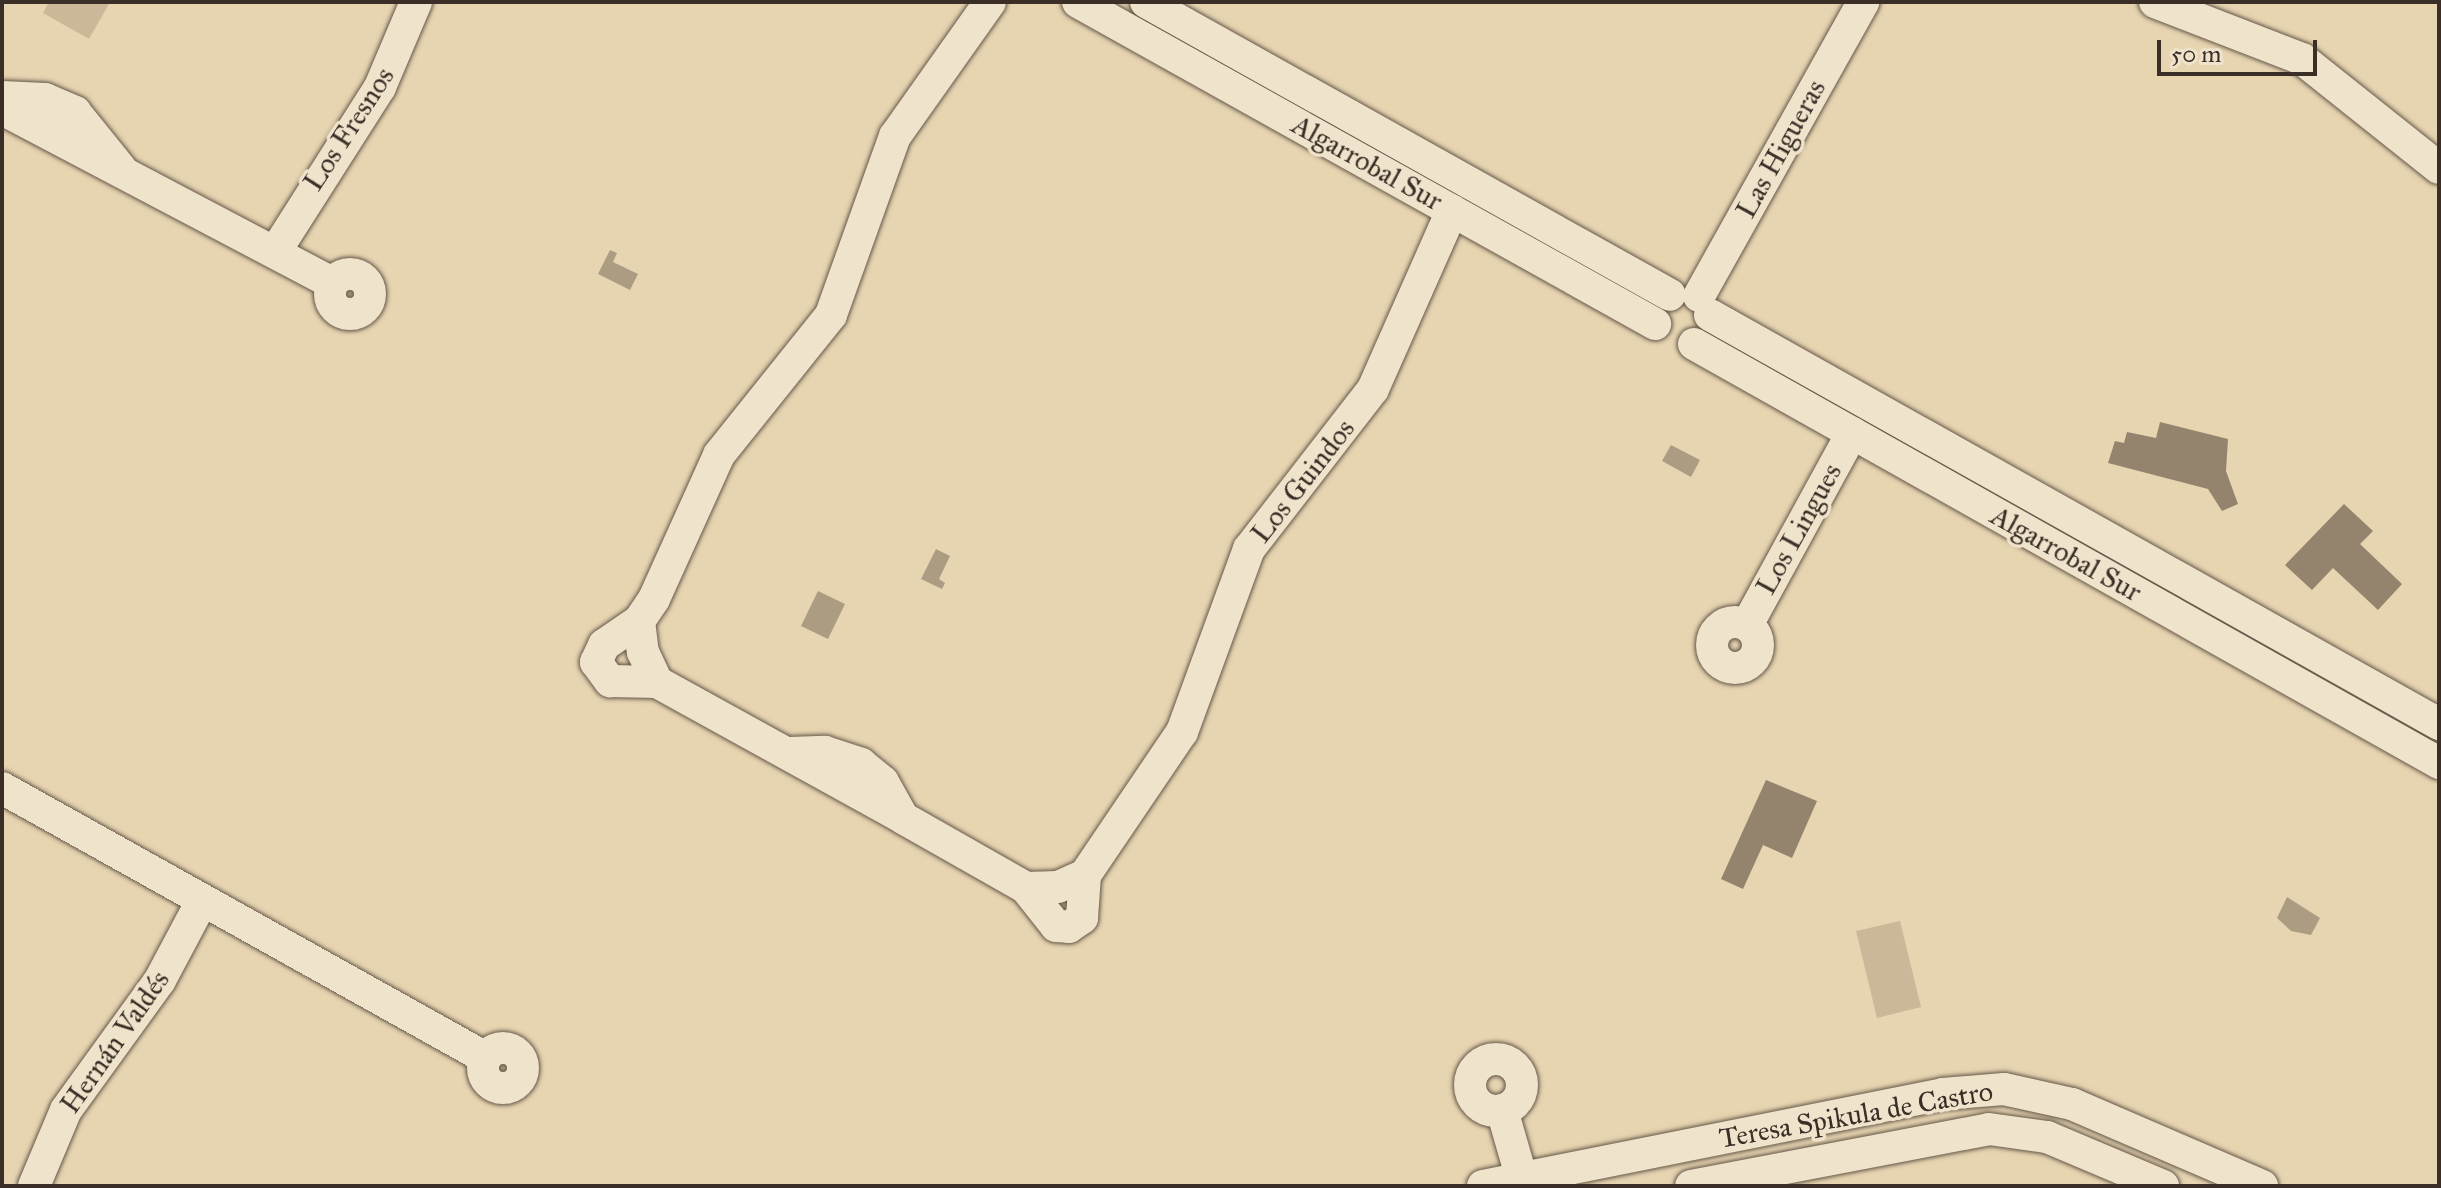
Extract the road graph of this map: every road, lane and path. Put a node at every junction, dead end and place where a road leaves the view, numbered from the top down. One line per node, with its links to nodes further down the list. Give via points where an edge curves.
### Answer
1 (416, 2): 12 (street, Los Fresnos, via 380,87)
2 (990, 2): 18 (street, Los Guindos, via 905,119 831,315 719,455 670,572)
3 (1078, 2): 11 (street, Algarrobal Sur)
4 (1146, 2): 14 (street, Algarrobal Sur)
5 (1863, 2): 14 (street, Las Higueras)
6 (2155, 2): 9 (street, via 2302,59)
7 (2, 97): 10 (street, via 45,99 75,112)
8 (2, 109): 10 (street)
9 (2439, 168)
10 (121, 169): 12 (street)
11 (1452, 211): 15 (street, Algarrobal Sur); 20 (street, Los Guindos, via 1373,389 1249,549 1182,732 1085,875 1086,910 1069,927 1051,923 1026,888 903,818 883,782 861,764 825,752 789,753)
12 (275, 252): 13 (street)
13 (332, 283)
14 (1693, 302): 15 (street, via 1658,306); 16 (street, via 1706,335); 21 (street, Algarrobal Sur)
15 (1655, 324): 16 (street, via 1673,345)
16 (1694, 344): 17 (street, Algarrobal Sur)
17 (1852, 433): 19 (street, Los Lingues); 22 (street, Algarrobal Sur)
18 (639, 621): 20 (street, via 643,652); 20 (street, Los Guindos, via 604,645 597,668 610,681)
19 (1747, 625)
20 (657, 682)
21 (2439, 724)
22 (2439, 763)
23 (2, 788): 24 (street)
24 (202, 901): 25 (street); 30 (street, Hernán Valdés, via 160,980 66,1110)
25 (486, 1058)
26 (1502, 1110): 29 (street)
27 (2145, 1135): 28 (street); 29 (street, Teresa Spikula de Castro, via 2050,1097 1984,1089); 34 (street, Teresa Spikula de Castro)
28 (2131, 1179): 32 (street, Teresa Spikula de Castro, via 2047,1137 1989,1129); 33 (street, Teresa Spikula de Castro)
29 (1523, 1182): 31 (street, Teresa Spikula de Castro)
30 (34, 1186)
31 (1483, 1186)
32 (1691, 1186)
33 (2163, 1186)
34 (2262, 1186)

